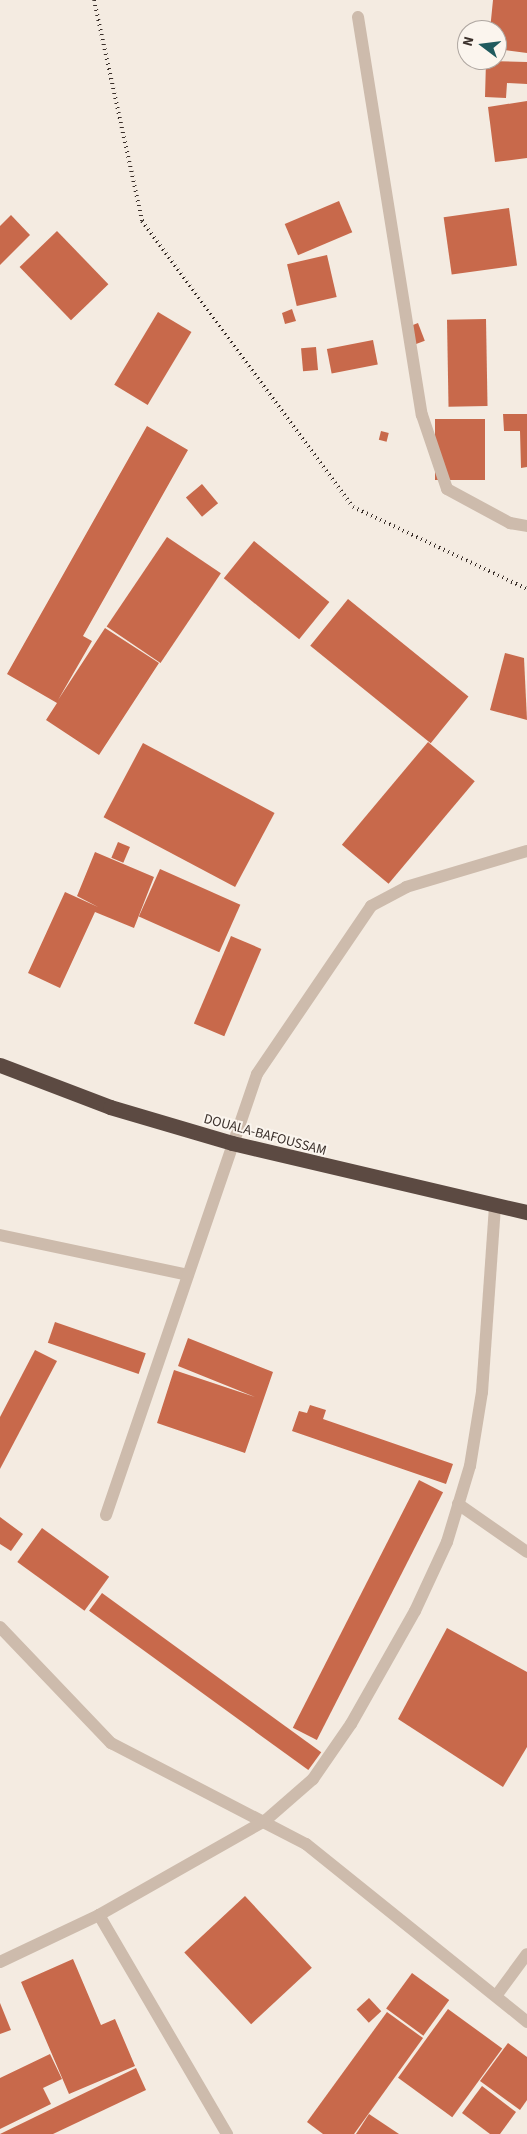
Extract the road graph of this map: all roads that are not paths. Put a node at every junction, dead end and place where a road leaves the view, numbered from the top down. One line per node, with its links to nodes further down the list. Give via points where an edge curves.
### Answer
1 (358, 17): 2 (street, via 422,416 447,489 510,522)
2 (527, 526)
3 (527, 851): 5 (street, via 406,887 372,906 257,1074)
4 (0, 1065): 5 (highway, DOUALA-BAFOUSSAM, via 110,1107)
5 (232, 1144): 6 (highway, DOUALA-BAFOUSSAM); 9 (street)
6 (495, 1208): 7 (highway, DOUALA-BAFOUSSAM); 10 (street, via 482,1392)
7 (527, 1212)
8 (0, 1235): 9 (street)
9 (188, 1275): 11 (street)
10 (458, 1504): 12 (street); 14 (street, via 447,1542 415,1611 352,1724 313,1779)
11 (106, 1515)
12 (527, 1552)
13 (0, 1627): 14 (street, via 111,1743)
14 (266, 1820): 15 (street); 18 (street, via 372,1894)
15 (99, 1914): 17 (street); 20 (street)
16 (527, 1954): 18 (street)
17 (0, 1962)
18 (496, 1996): 19 (street)
19 (527, 2022)
20 (227, 2134)

